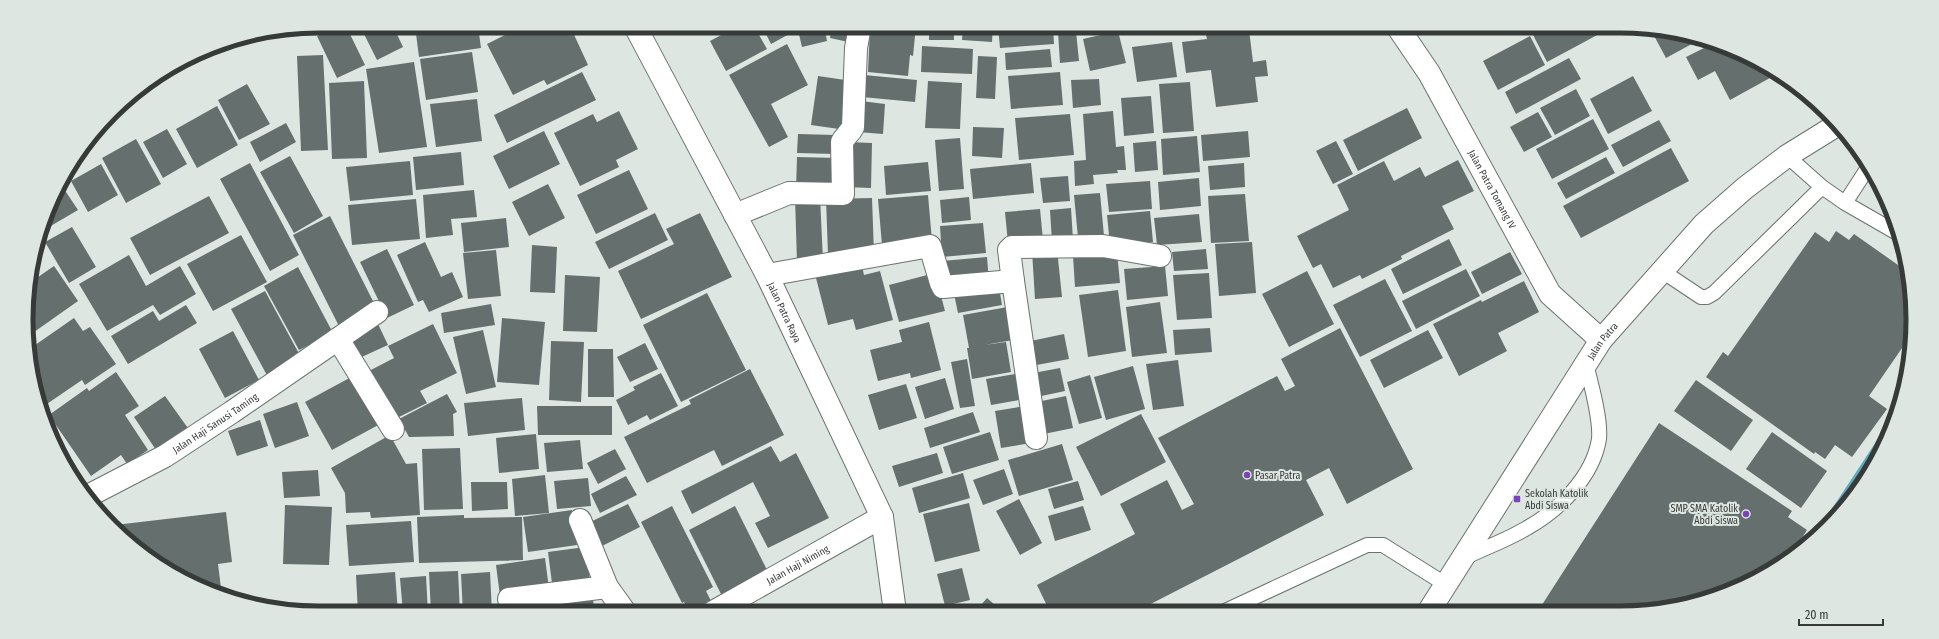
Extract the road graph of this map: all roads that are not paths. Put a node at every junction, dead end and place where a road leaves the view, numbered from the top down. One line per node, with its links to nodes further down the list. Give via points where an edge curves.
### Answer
1 (639, 33): 9 (street, Jalan Patra Raya)
2 (859, 33): 9 (street, via 853,127 842,142 843,194 789,194)
3 (1401, 33): 17 (street, Jalan Patra Tomang IV, via 1429,73 1550,294)
4 (1832, 128): 5 (street, Jalan Patra)
5 (1787, 156): 7 (lane); 12 (street, Jalan Patra, via 1704,224)
6 (1865, 172): 8 (lane)
7 (1822, 188): 8 (lane); 12 (lane, via 1707,297 1701,297)
8 (1845, 203): 10 (lane)
9 (735, 215): 13 (street, Jalan Patra Raya)
10 (1892, 230)
11 (1160, 256): 14 (street, via 1103,246 1012,247 1009,250)
12 (1662, 272): 17 (street, Jalan Patra)
13 (767, 275): 14 (street, via 930,246 943,286); 23 (street, Jalan Patra Raya)
14 (1013, 281): 20 (street)
15 (377, 312): 16 (street, Jalan Haji Sanusi Taming)
16 (338, 339): 19 (street); 21 (street, Jalan Haji Sanusi Taming, via 165,456)
17 (1601, 340): 18 (street, Jalan Patra)
18 (1586, 364): 24 (street, Jalan Patra); 24 (lane, via 1595,400 1599,438 1588,471 1564,500 1527,528)
19 (393, 429)
20 (1036, 438)
21 (92, 494)
22 (580, 520): 26 (street)
23 (876, 521): 29 (street, Jalan Haji Niming); 30 (street, Jalan Patra Raya)
24 (1461, 559): 25 (street, Jalan Patra)
25 (1445, 584): 31 (lane, via 1383,546 1367,545); 32 (street, Jalan Patra)
26 (607, 586): 27 (street); 28 (street)
27 (509, 599)
28 (621, 606)
29 (724, 606)
30 (894, 606)
31 (1236, 606)
32 (1432, 606)

